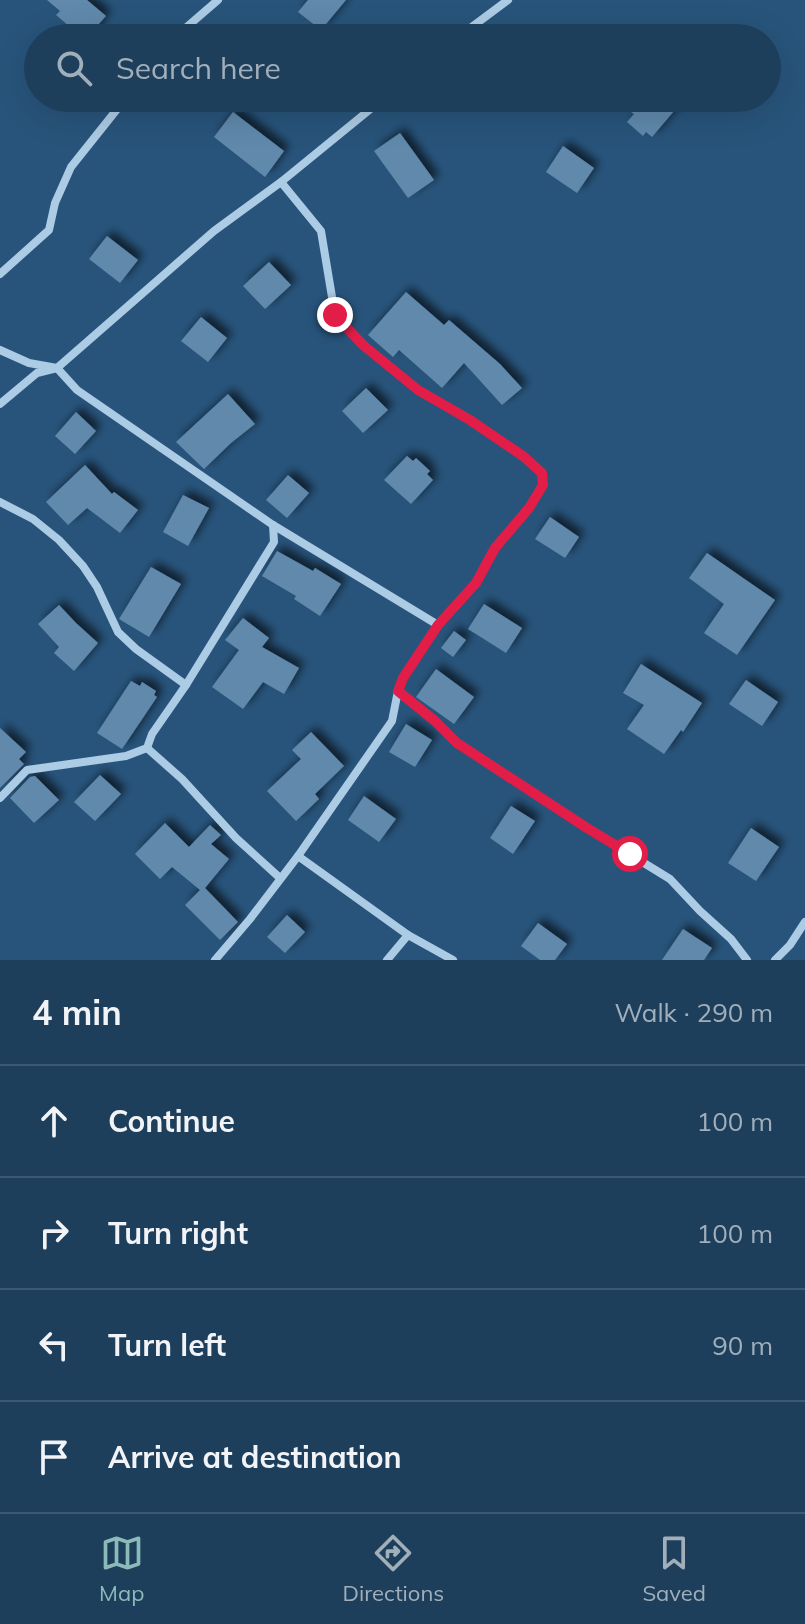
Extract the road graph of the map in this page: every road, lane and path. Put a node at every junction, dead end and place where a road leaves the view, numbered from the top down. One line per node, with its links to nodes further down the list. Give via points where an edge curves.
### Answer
1 (218, 0): 3 (street)
2 (508, 0): 4 (street)
3 (190, 24)
4 (476, 24)
5 (115, 112): 8 (street, via 71,167 49,230)
6 (367, 112): 7 (street)
7 (281, 182): 10 (street, via 214,231); 14 (street, via 321,231 335,315 418,390 542,473 543,485 529,508 495,548 476,583)
8 (0, 274)
9 (0, 350): 10 (street)
10 (57, 368): 11 (street, via 37,373); 13 (street, via 77,390)
11 (0, 404)
12 (0, 502): 15 (street, via 59,540 97,587 118,632)
13 (273, 525): 14 (street); 15 (street, via 274,542)
14 (438, 625): 16 (street)
15 (186, 685): 17 (street)
16 (398, 691): 19 (street, via 392,721); 26 (street, via 457,743 670,879)
17 (147, 748): 18 (street, via 126,756 27,770); 20 (street)
18 (0, 798)
19 (298, 856): 20 (street); 22 (street)
20 (280, 878): 23 (street)
21 (805, 922): 27 (street)
22 (408, 935): 24 (street); 25 (street)
23 (215, 960)
24 (387, 960)
25 (453, 960)
26 (747, 960)
27 (775, 960)

